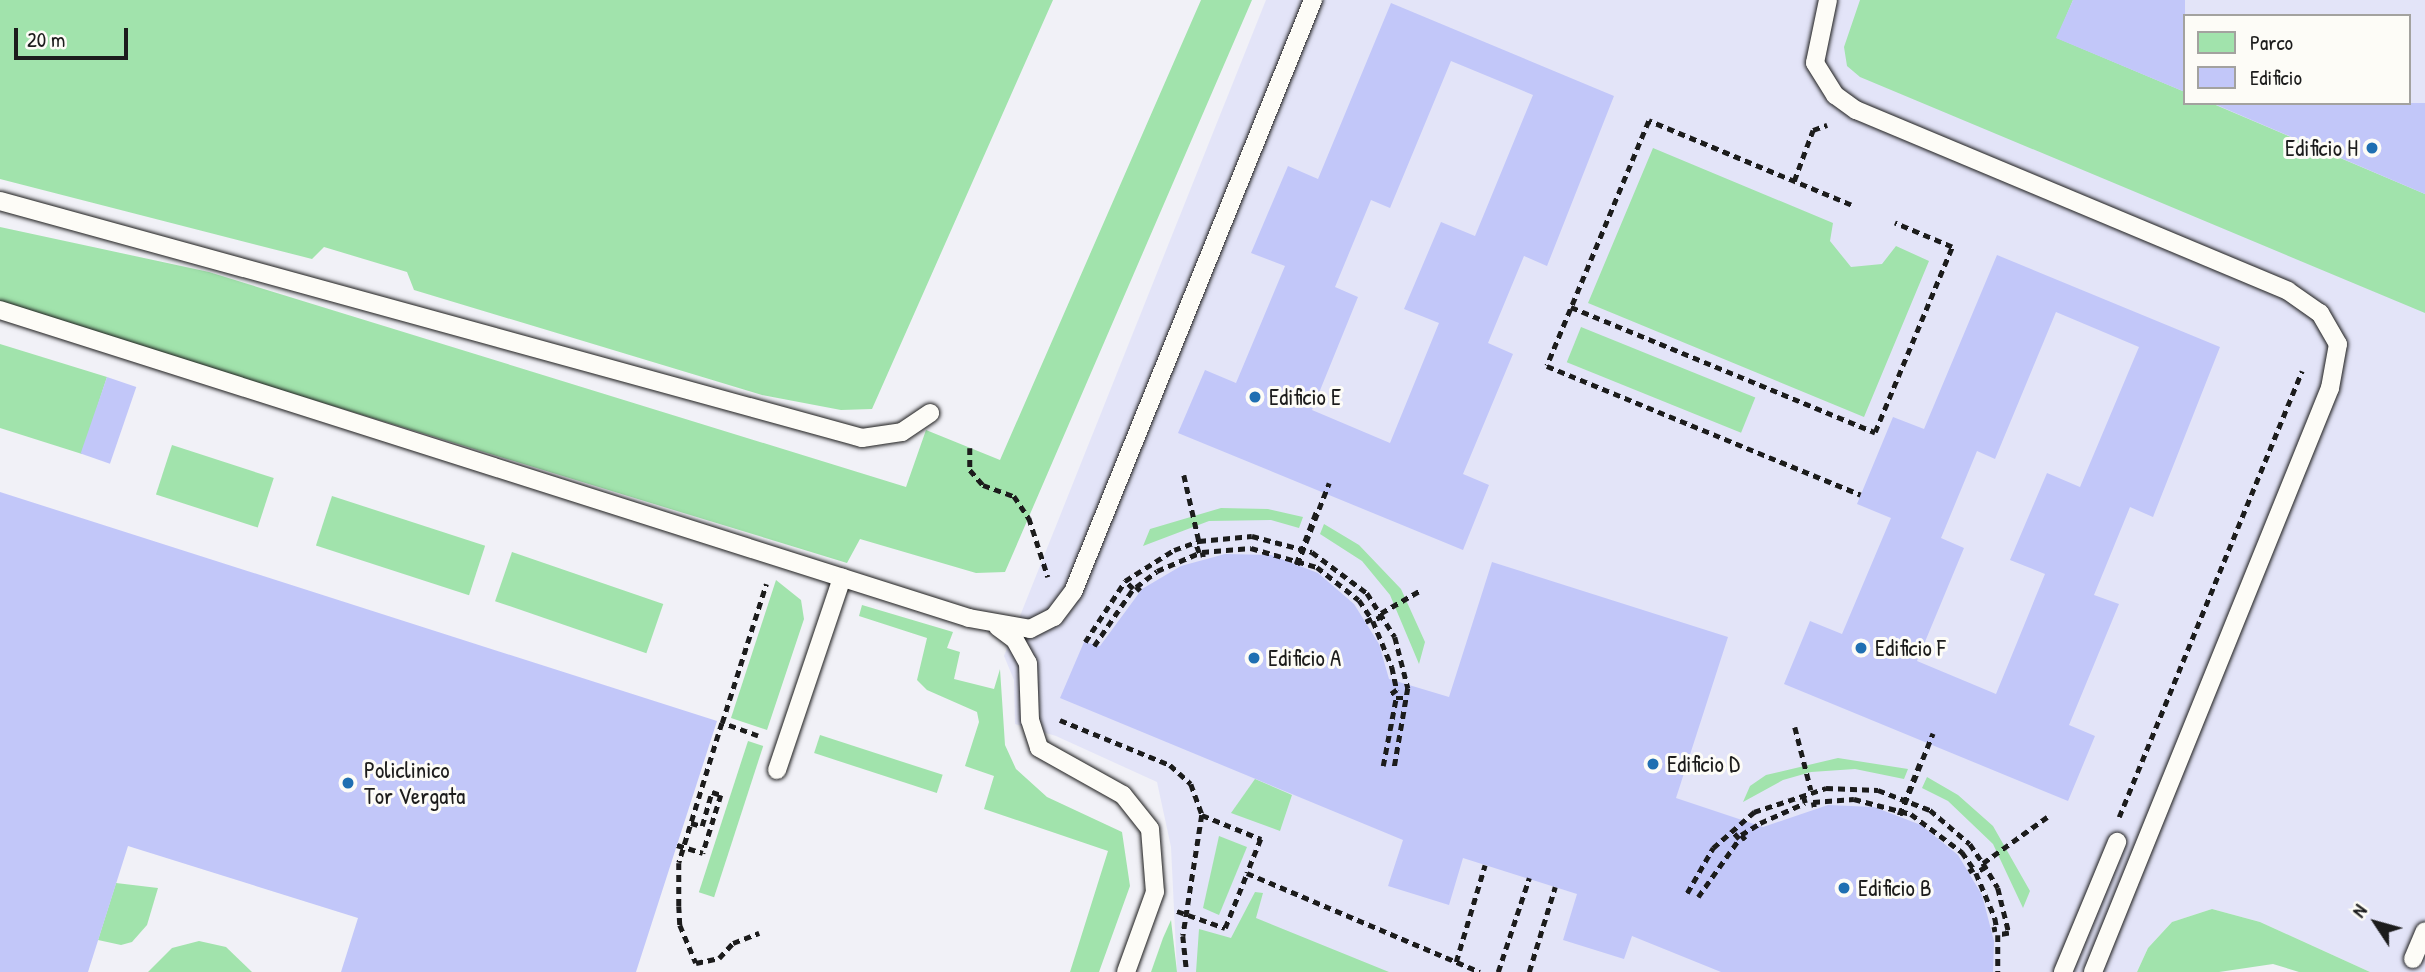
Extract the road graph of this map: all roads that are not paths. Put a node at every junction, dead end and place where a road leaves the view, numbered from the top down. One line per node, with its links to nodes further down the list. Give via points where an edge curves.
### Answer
1 (1312, 0): 7 (lane, via 1063,607 1030,629)
2 (1828, 0): 9 (lane, via 1815,63 1825,85 1856,110 2288,291 2332,327 2338,356 2330,388)
3 (0, 201): 5 (lane, via 862,438 902,432)
4 (0, 310): 6 (lane)
5 (930, 413)
6 (842, 578): 7 (lane); 8 (lane)
7 (995, 625): 12 (lane, via 1015,640 1028,663 1039,748 1123,795 1150,830 1155,891)
8 (777, 770)
9 (2140, 852): 13 (lane, via 2113,841); 14 (lane)
10 (2425, 931): 11 (lane)
11 (2413, 959)
12 (1126, 972)
13 (2063, 972)
14 (2093, 972)

